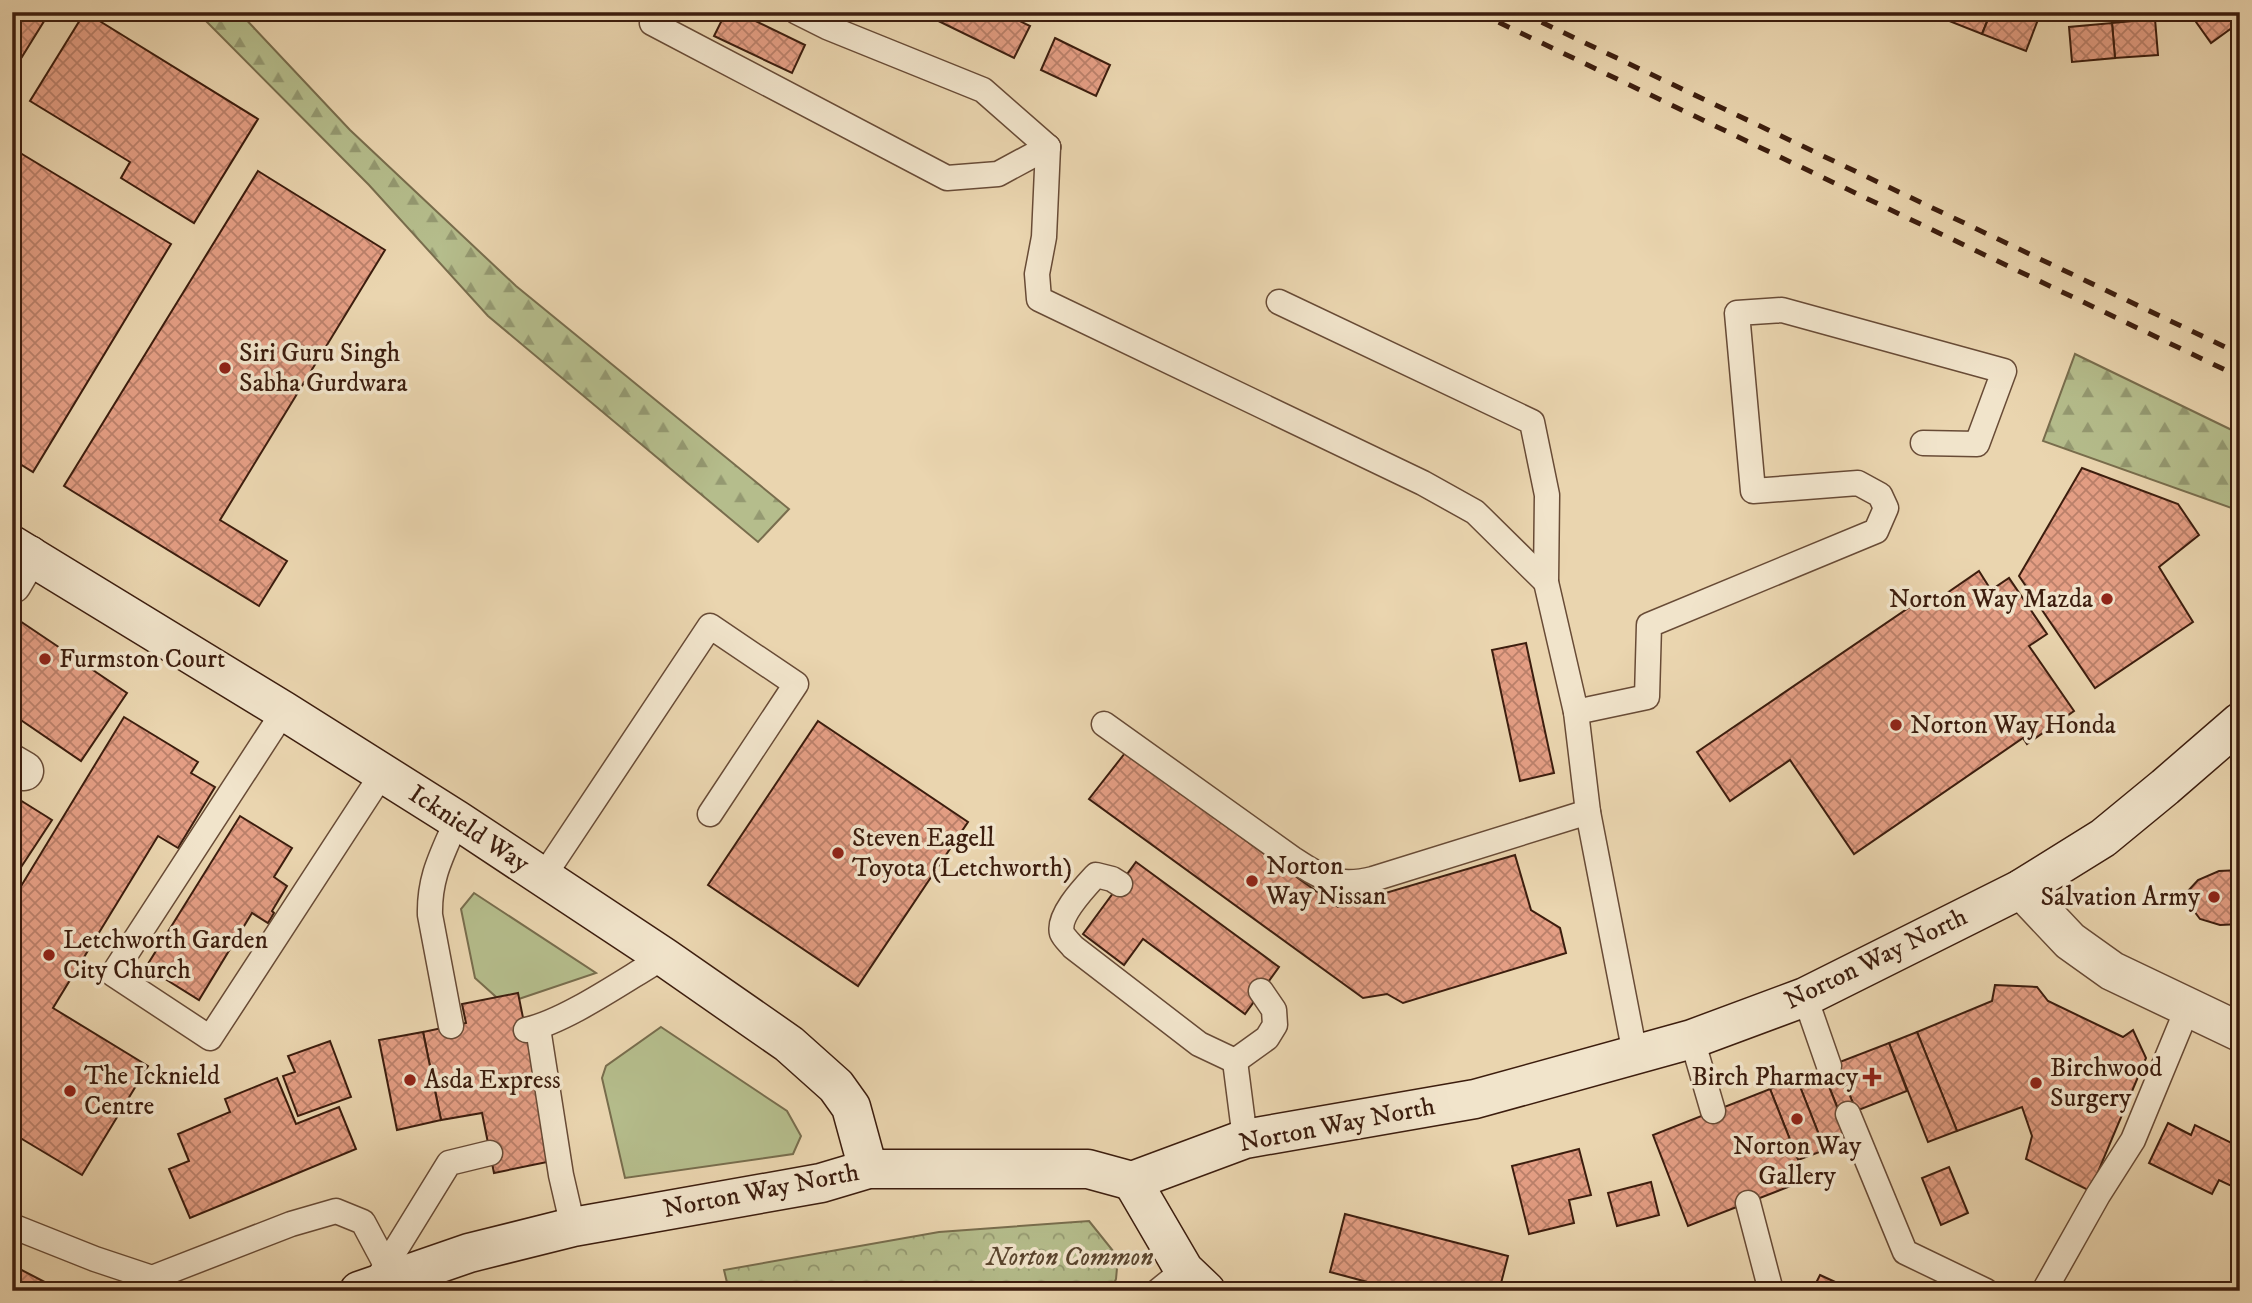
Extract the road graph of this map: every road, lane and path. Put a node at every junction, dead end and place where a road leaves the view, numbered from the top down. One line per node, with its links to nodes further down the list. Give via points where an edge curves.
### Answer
1 (797, 12): 3 (lane, via 983,90)
2 (652, 23): 3 (lane, via 947,178 998,174)
3 (1048, 147): 7 (lane, via 1039,299 1475,512)
4 (1279, 302): 7 (lane, via 1532,422 1547,495)
5 (1923, 443): 9 (lane, via 1977,444 2004,371 1782,310 1737,313 1753,491 1858,483 1880,495 1886,508 1876,531 1648,625 1647,697)
6 (18, 561): 8 (street, Icknield Way)
7 (1546, 582): 9 (lane)
8 (284, 711): 12 (street, Icknield Way); 12 (lane, via 113,974 210,1038)
9 (1576, 712): 13 (lane)
10 (2240, 722): 18 (street, Norton Way North, via 2103,838)
11 (1104, 724): 13 (lane, via 1293,859 1336,882 1373,879)
12 (382, 774): 15 (street, Icknield Way)
13 (1588, 812): 26 (lane)
14 (710, 814): 16 (lane, via 796,684 710,626)
15 (457, 820): 16 (street, Icknield Way); 23 (lane, via 432,879 429,898)
16 (544, 877): 19 (street, Icknield Way)
17 (1120, 884): 27 (lane, via 1096,875 1063,920 1062,934 1199,1044)
18 (2021, 889): 21 (street, Norton Way North); 22 (street, via 2070,941 2112,971)
19 (664, 957): 33 (street, Icknield Way, via 789,1044 836,1086 851,1107); 37 (lane, via 532,1029)
20 (1261, 991): 27 (lane, via 1274,1010 1275,1025 1267,1038)
21 (1805, 997): 25 (street, Norton Way North); 28 (lane)
22 (2188, 1007): 24 (street); 42 (lane, via 2133,1140)
23 (451, 1026)
24 (2240, 1032)
25 (1692, 1039): 26 (street, Norton Way North); 29 (lane)
26 (1635, 1054): 31 (street, Norton Way North, via 1475,1099)
27 (1235, 1061): 31 (lane)
28 (1829, 1066)
29 (1713, 1111)
30 (1848, 1114): 41 (lane, via 1905,1252)
31 (1245, 1139): 34 (street, Norton Way North)
32 (490, 1153): 38 (lane, via 449,1163)
33 (868, 1169): 34 (street, Norton Way North, via 1088,1168); 37 (street, Norton Way North, via 821,1182)
34 (1132, 1181): 39 (street)
35 (1748, 1203): 40 (lane)
36 (12, 1226): 38 (lane, via 152,1278 290,1224 336,1211 363,1222)
37 (573, 1227): 38 (street, Norton Way North)
38 (372, 1281)
39 (1183, 1284)
40 (1771, 1291)
41 (1986, 1291)
42 (2044, 1291)

